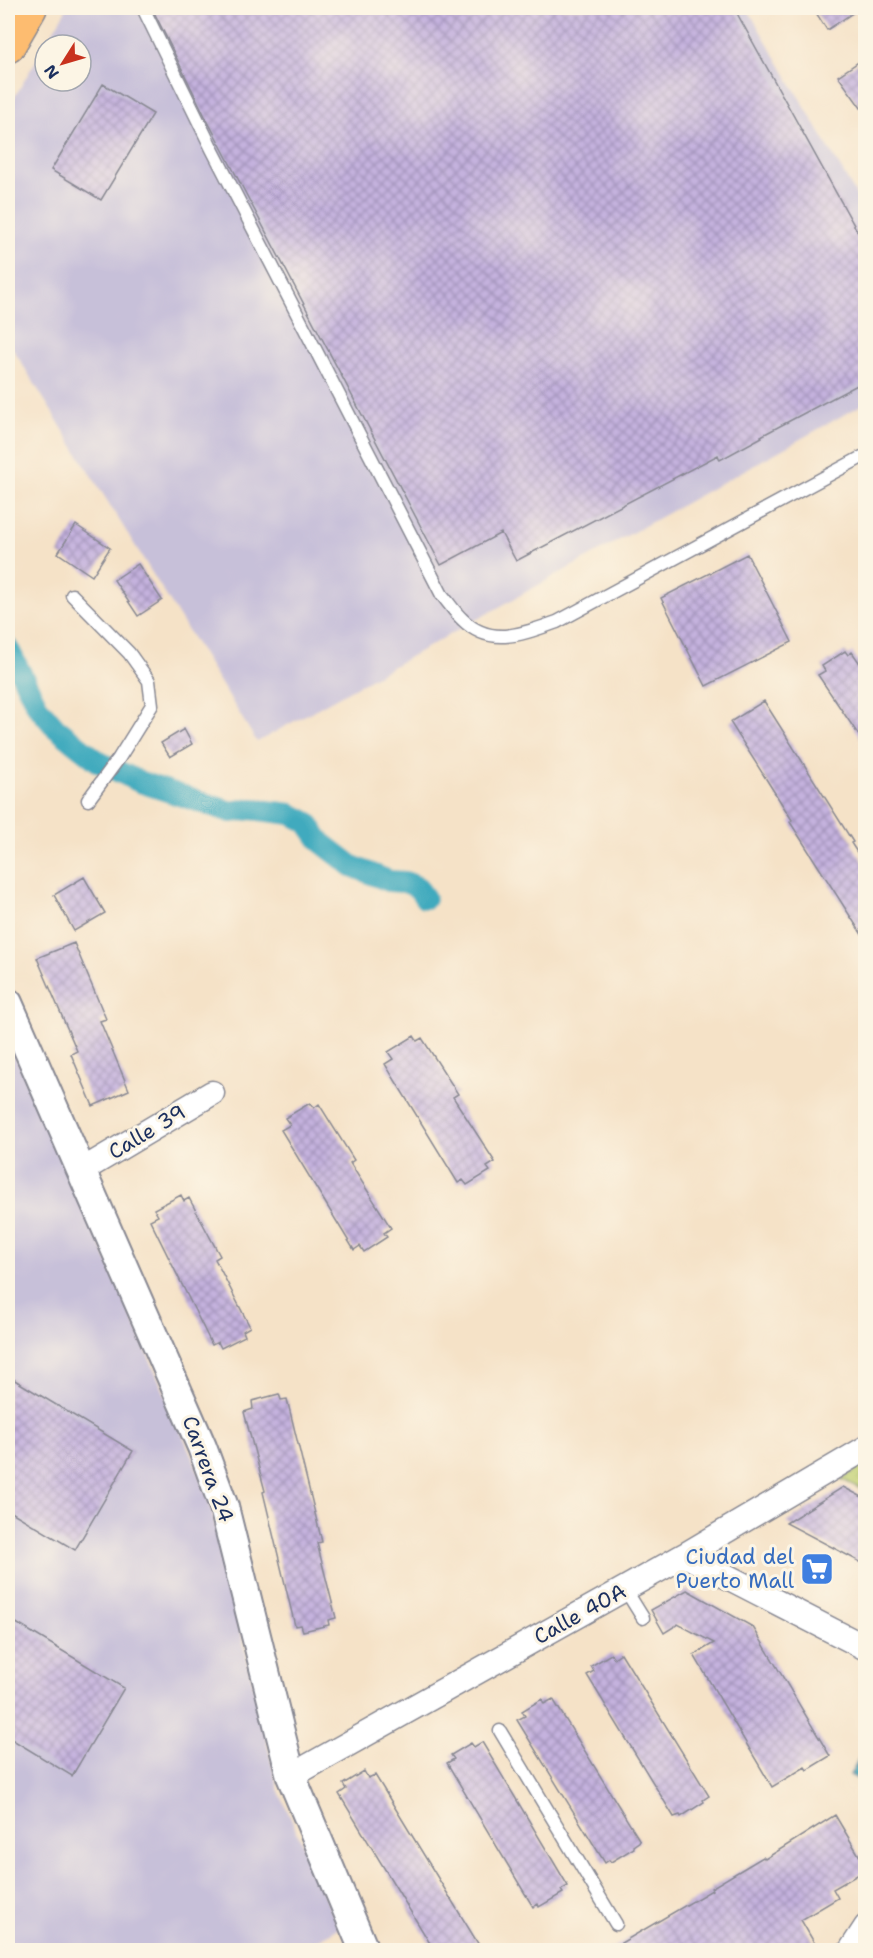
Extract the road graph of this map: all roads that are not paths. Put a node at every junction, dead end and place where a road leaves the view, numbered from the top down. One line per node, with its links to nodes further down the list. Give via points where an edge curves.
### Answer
1 (30, 8): 3 (highway)
2 (143, 8): 4 (lane, via 442,595 464,622 492,636 521,635 557,622)
3 (8, 46)
4 (862, 458)
5 (72, 595): 6 (lane, via 129,653 149,681 152,705)
6 (88, 800)
7 (8, 1003): 9 (street, Carrera 24)
8 (212, 1093): 9 (street, Calle 39)
9 (81, 1171): 16 (street, Carrera 24, via 202,1447 224,1507)
10 (866, 1448): 11 (street, Calle 40A)
11 (685, 1555): 12 (street, Calle 40A); 14 (street)
12 (625, 1589): 13 (lane); 16 (street, Calle 40A)
13 (643, 1618)
14 (866, 1648)
15 (500, 1731): 17 (lane)
16 (291, 1776): 19 (street, Carrera 24)
17 (616, 1924)
18 (866, 1927): 20 (street)
19 (363, 1950)
20 (851, 1950)

